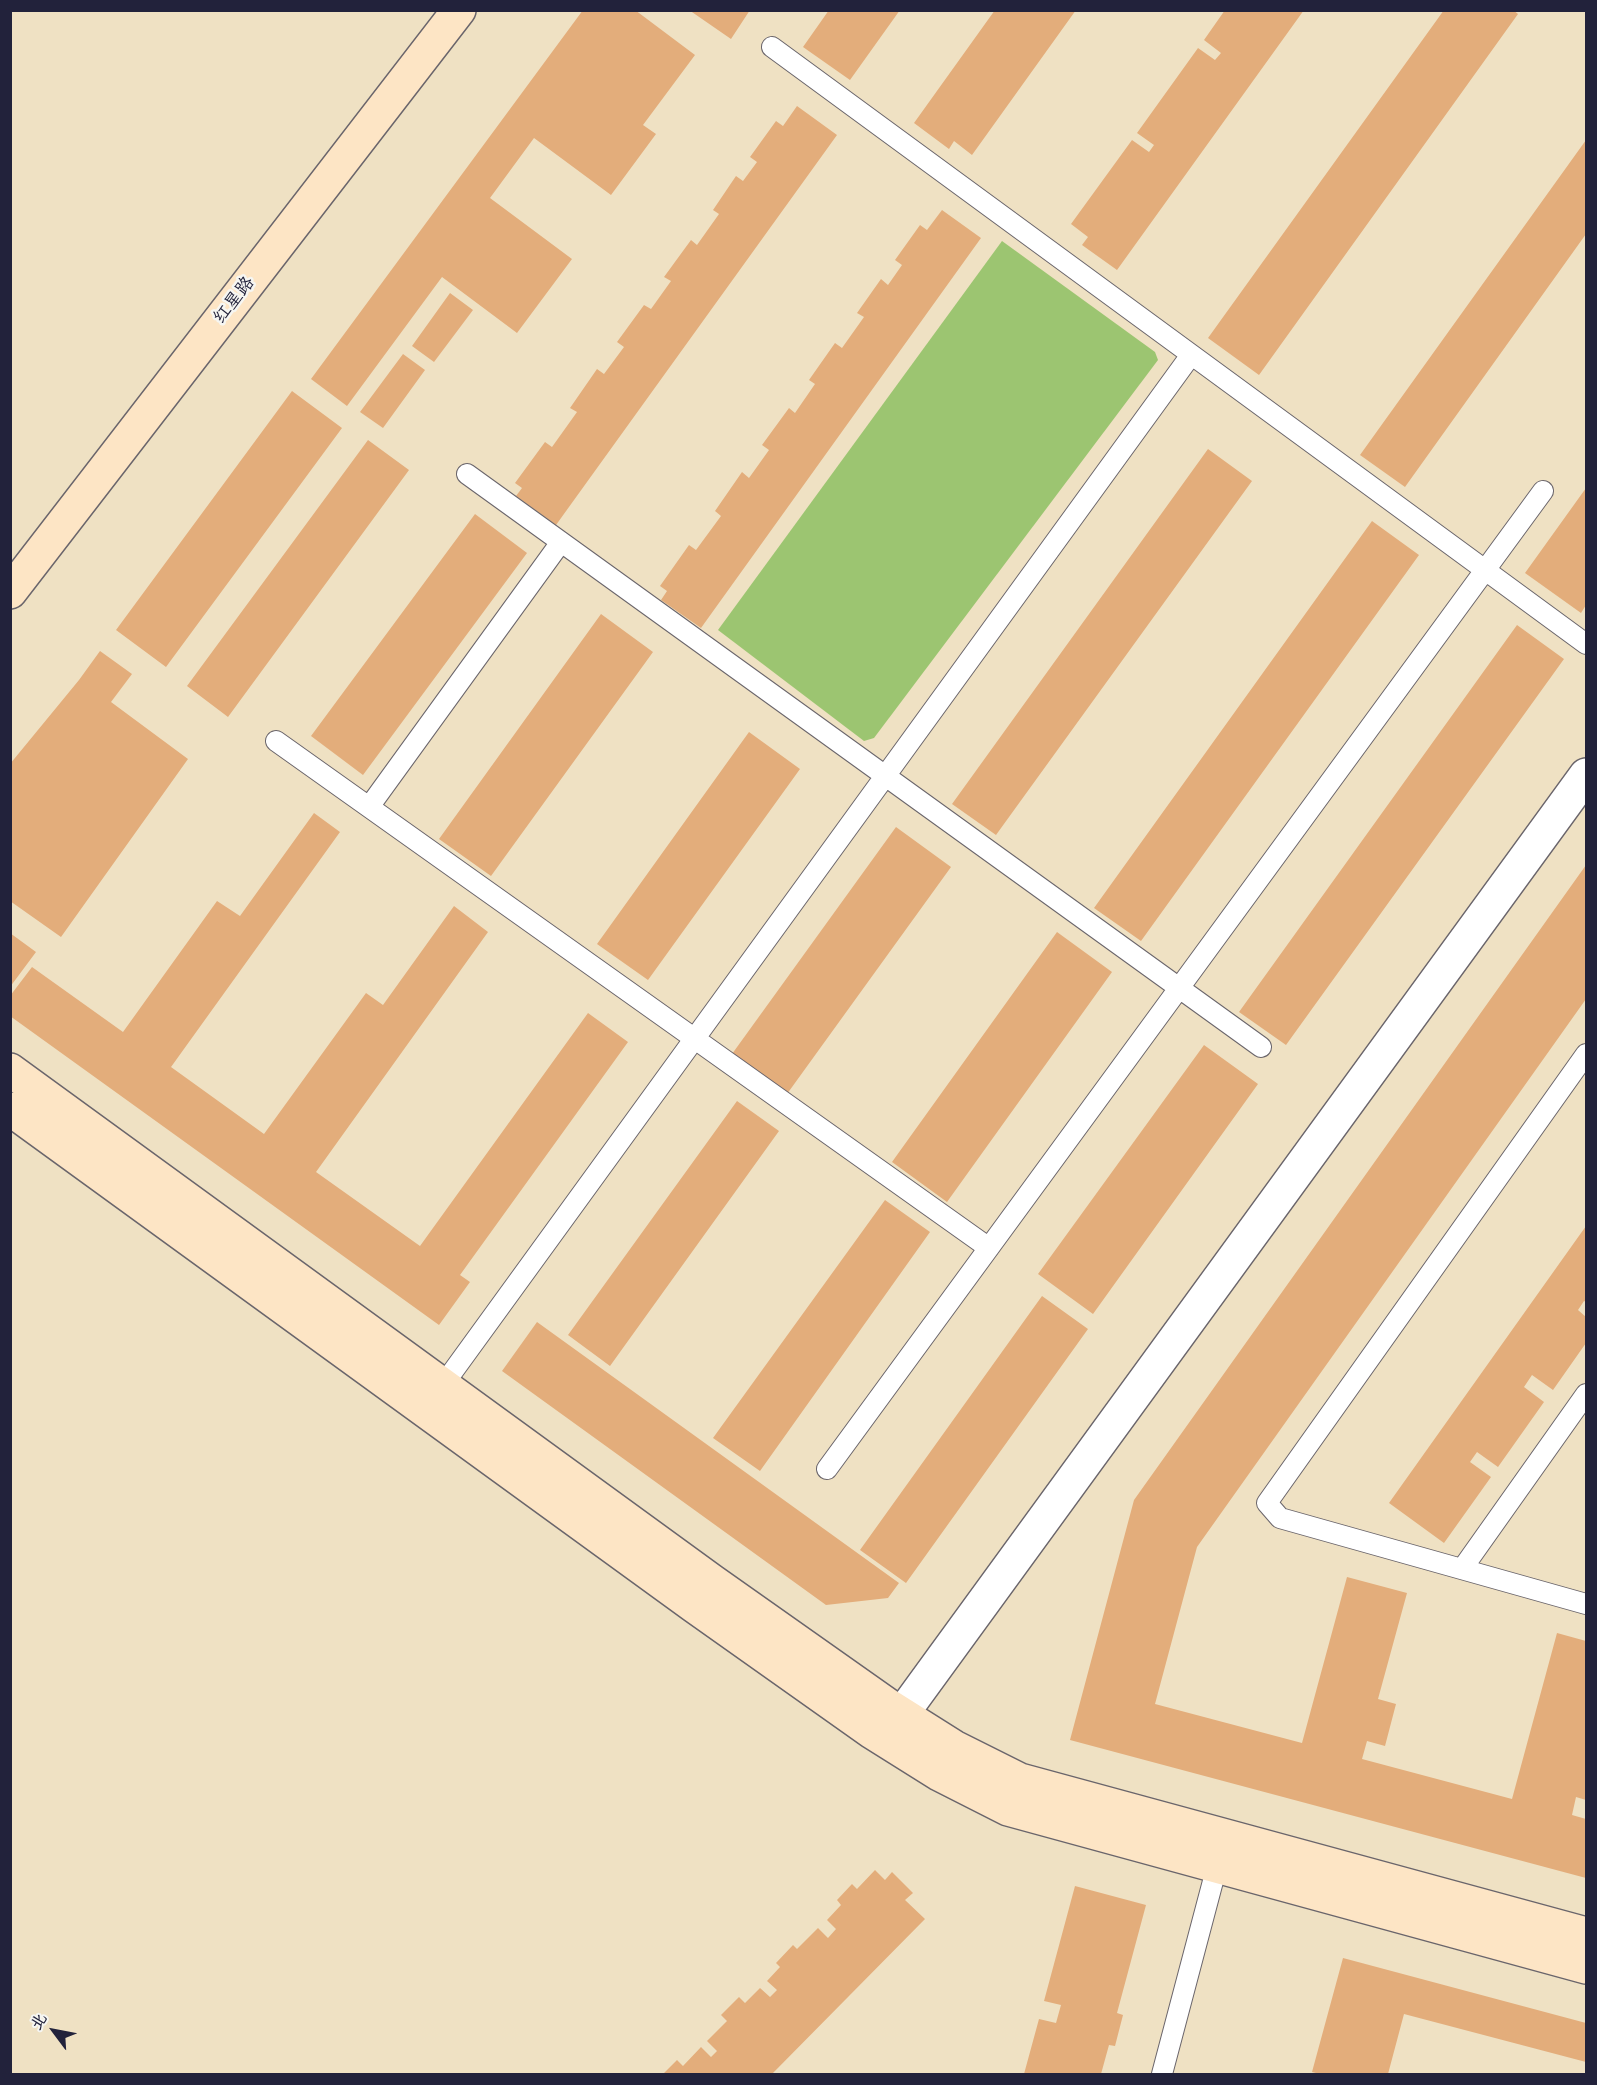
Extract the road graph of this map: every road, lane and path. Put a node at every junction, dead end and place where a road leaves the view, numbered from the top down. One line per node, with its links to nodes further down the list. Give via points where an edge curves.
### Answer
1 (459, 10): 8 (street, 红星路)
2 (772, 47): 3 (lane)
3 (1191, 355): 7 (lane); 12 (lane)
4 (467, 474): 6 (lane)
5 (1543, 491): 7 (lane)
6 (561, 542): 12 (lane); 13 (lane)
7 (1485, 570): 9 (lane); 14 (lane)
8 (10, 592)
9 (1587, 644)
10 (276, 741): 13 (lane)
11 (1587, 775): 26 (street)
12 (886, 776): 14 (lane); 15 (lane)
13 (369, 807): 15 (lane)
14 (1179, 988): 16 (lane); 20 (lane)
15 (695, 1039): 20 (lane); 21 (lane)
16 (1261, 1047)
17 (1587, 1054): 24 (lane, via 1267,1503 1280,1518)
18 (10, 1071): 21 (street)
19 (10, 1109): 27 (street, via 872,1732 939,1774 1008,1809)
20 (989, 1248): 23 (lane)
21 (443, 1385): 26 (street)
22 (1587, 1394): 24 (lane)
23 (826, 1469)
24 (1462, 1569): 25 (lane)
25 (1587, 1604)
26 (902, 1714): 28 (street, via 954,1747 1020,1780)
27 (1217, 1866): 29 (street); 30 (lane)
28 (1587, 1934)
29 (1587, 1967)
30 (1162, 2074)

